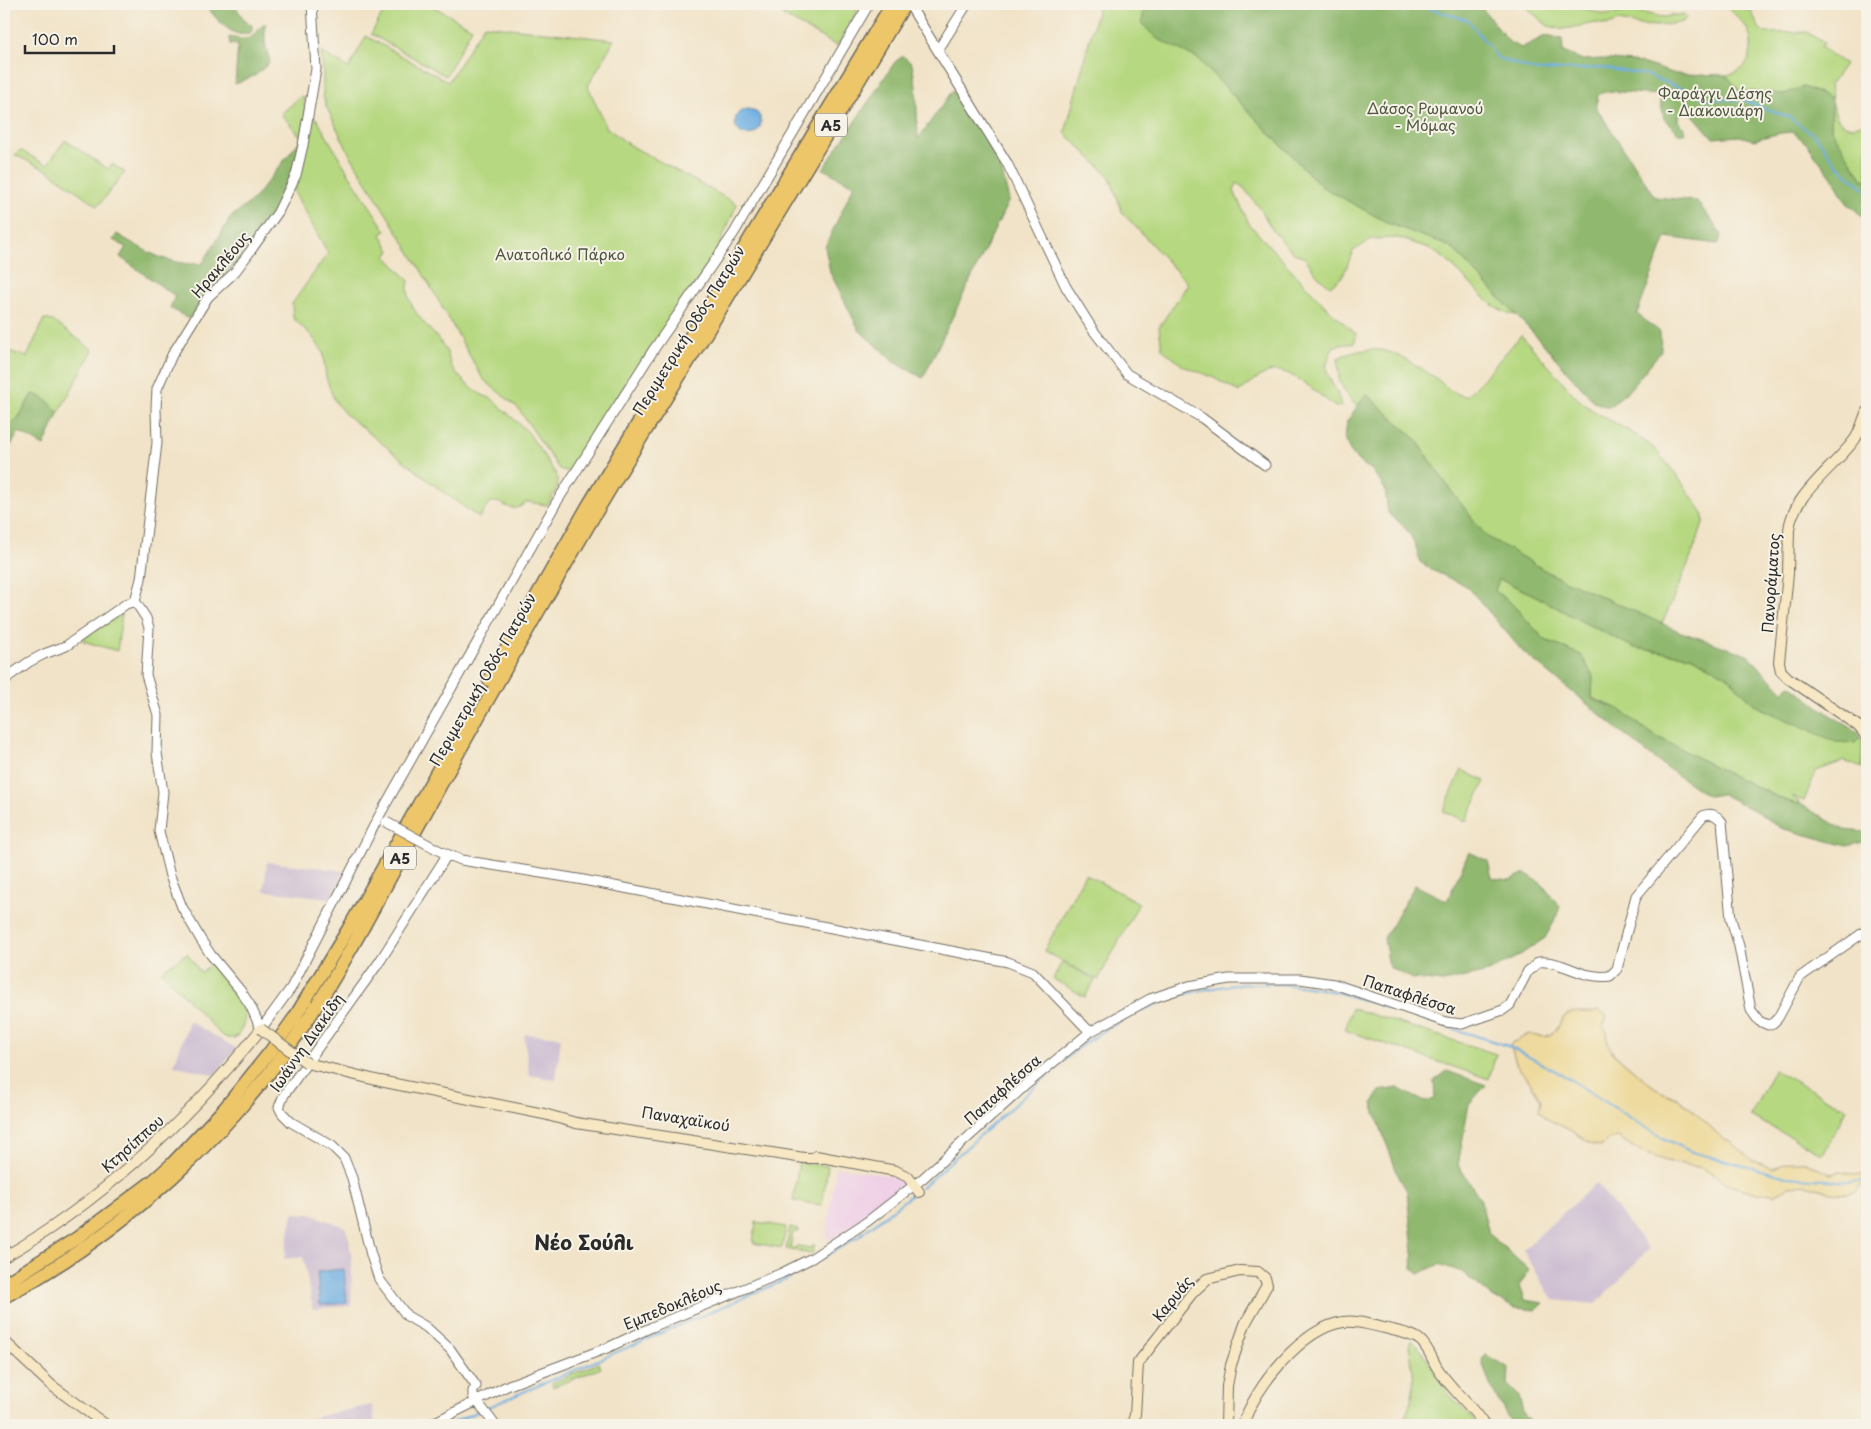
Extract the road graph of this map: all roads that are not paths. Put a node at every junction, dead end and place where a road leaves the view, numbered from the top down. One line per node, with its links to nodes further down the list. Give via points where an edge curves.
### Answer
1 (312, 4): 9 (street, Ηρακλέους, via 316,69 296,175 278,212 249,253 208,297 172,355 157,389 157,443 141,579)
2 (869, 4): 12 (street, via 734,233 666,330 556,503)
3 (891, 4): 20 (highway, Περιμετρική Οδός Πατρών / Α5, via 588,506 290,1024 224,1108 172,1164 77,1238)
4 (967, 4): 6 (street)
5 (908, 7): 6 (street); 21 (highway, Περιμετρική Οδός Πατρών / Α5, via 582,536 302,1028 237,1109 160,1188 84,1248)
6 (938, 50): 8 (street, via 1007,163 1066,287 1093,330 1127,374 1202,418)
7 (1867, 411): 11 (main road, Πανοράματος, via 1856,438 1805,494 1791,522 1779,662 1781,671 1788,678 1858,726)
8 (1265, 465)
9 (135, 601): 10 (street, via 66,646 28,662); 15 (street, via 149,628 146,675 158,715 157,753 163,792 159,831 168,870 187,917 211,955 240,990)
10 (4, 683)
11 (1867, 740)
12 (382, 820): 13 (street, bridge); 15 (street, via 291,988)
13 (444, 853): 16 (street, via 461,860 578,879 1016,964 1034,972); 17 (street, Ιωάννη Διακίδη, via 389,948)
14 (1867, 930): 16 (street, Παπαφλέσσα, via 1800,977 1776,1020 1768,1024 1759,1021 1751,1010 1731,919 1722,822 1706,814 1636,896 1617,969 1610,976 1591,977 1552,963 1539,962 1528,971 1510,1005 1462,1024 1446,1022 1334,984 1300,979 1229,979 1189,986 1150,999)
15 (262, 1029): 17 (main road, bridge); 19 (main road, Κτησίππου, via 189,1110 138,1160 53,1227)
16 (1090, 1032): 18 (street, Παπαφλέσσα, via 1047,1067)
17 (307, 1063): 18 (main road, Παναχαϊκού, via 576,1122 896,1170 908,1177); 23 (street, Ιωάννη Διακίδη, via 284,1096 280,1110 291,1122 332,1146 344,1158 379,1279 406,1316 426,1327 450,1349)
18 (916, 1189): 24 (street, Εμπεδοκλέους, via 791,1269 525,1379)
19 (4, 1257)
20 (4, 1284)
21 (4, 1296)
22 (4, 1341): 26 (main road, via 51,1385)
23 (476, 1386): 24 (street); 25 (street, via 472,1393)
24 (489, 1397): 25 (street, Εμπεδοκλέους)
25 (477, 1402): 27 (street, Εμπεδοκλέους); 28 (street)
26 (106, 1425)
27 (429, 1425)
28 (496, 1425)
29 (1132, 1425): 30 (main road, Καρυάς, via 1137,1366 1142,1356 1204,1281 1252,1270 1262,1274 1267,1285 1245,1324 1231,1365)
30 (1226, 1425)
31 (1243, 1425): 32 (main road, via 1255,1398 1270,1376 1300,1344 1342,1322 1406,1334 1423,1343 1448,1384)
32 (1484, 1425)

